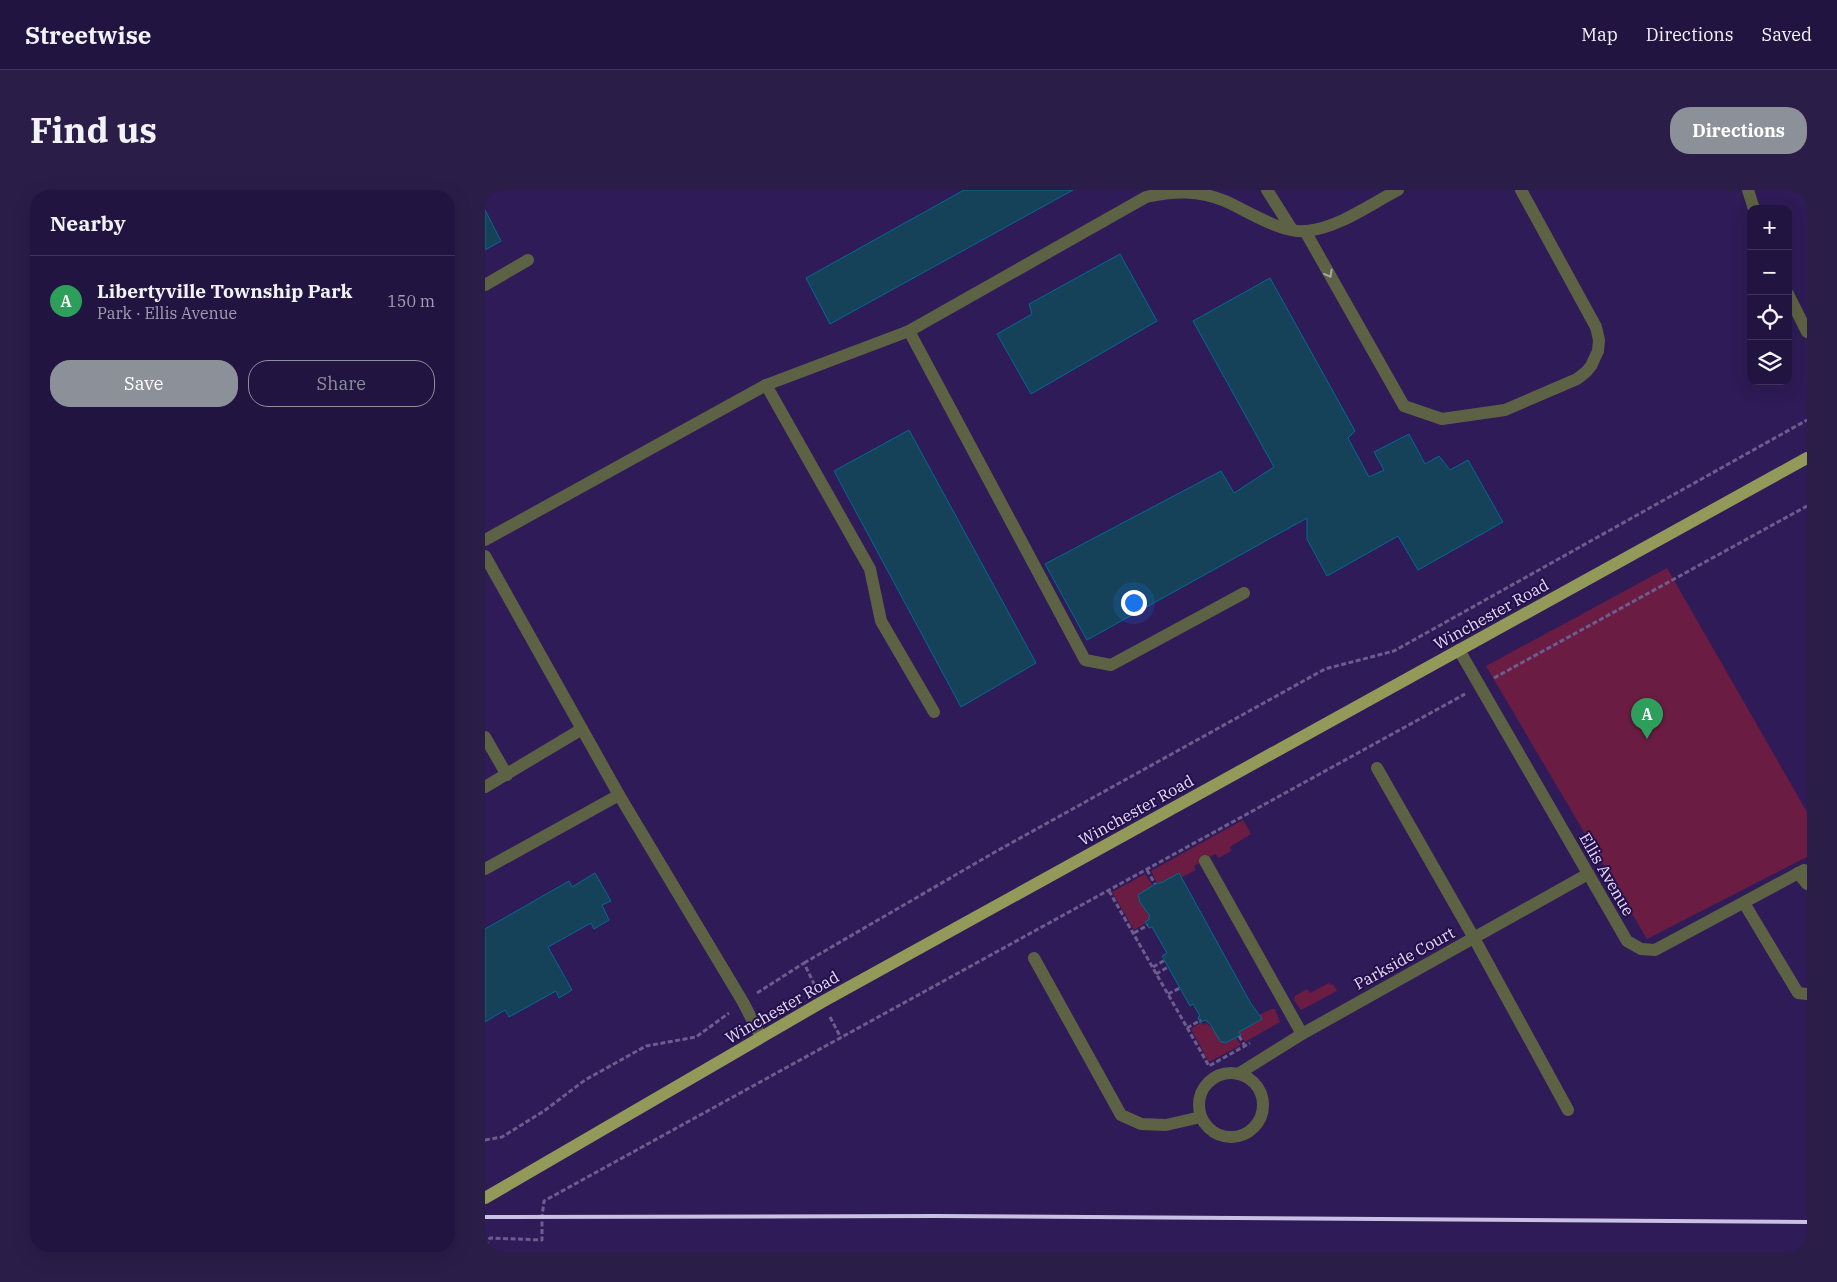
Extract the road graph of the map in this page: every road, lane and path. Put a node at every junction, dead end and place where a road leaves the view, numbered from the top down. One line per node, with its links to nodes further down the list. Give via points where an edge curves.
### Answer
1 (1267, 190): 6 (street)
2 (1398, 190): 7 (street, via 1331,226)
3 (1521, 190): 7 (street, one-way to 3, via 1403,406 1442,420 1505,410 1583,375 1591,366 1598,347 1596,327)
4 (1748, 190): 5 (street)
5 (1753, 205)
6 (1291, 228): 7 (street); 11 (street, via 1279,227 1224,200 1200,193 1173,191 1146,197)
7 (1305, 231)
8 (528, 260): 9 (street)
9 (485, 285)
10 (1788, 295): 12 (street)
11 (909, 331): 13 (street); 19 (street, via 1085,660 1111,665)
12 (1807, 332)
13 (766, 385): 17 (street); 22 (street, via 870,569 881,621)
14 (1807, 420): 42 (path, via 1394,651 1325,668)
15 (1807, 458): 20 (main road, Winchester Road)
16 (1807, 506): 21 (path)
17 (485, 540)
18 (485, 556): 23 (street)
19 (1244, 593)
20 (1459, 650): 21 (street, Ellis Avenue); 50 (main road, Winchester Road)
21 (1479, 686): 31 (path); 32 (street, Ellis Avenue)
22 (934, 712)
23 (582, 729): 26 (street); 28 (street)
24 (485, 738): 26 (street)
25 (1377, 768): 39 (street)
26 (507, 775): 27 (street)
27 (485, 787)
28 (619, 795): 30 (street); 49 (street)
29 (1205, 860): 53 (street)
30 (485, 869)
31 (1147, 870): 33 (path); 35 (path)
32 (1588, 874): 36 (street, Ellis Avenue, via 1627,941 1641,949 1655,950); 39 (street, Parkside Court)
33 (1155, 884)
34 (1807, 884): 36 (street, Ellis Avenue, via 1801,872)
35 (1109, 891): 38 (path); 56 (path)
36 (1744, 903): 48 (street, via 1798,993)
37 (1148, 925): 38 (path)
38 (1134, 933): 43 (path)
39 (1474, 938): 53 (street, Parkside Court); 60 (street)
40 (1034, 958): 61 (street, via 1121,1115 1141,1124 1166,1125)
41 (1165, 960): 43 (path)
42 (804, 963): 49 (path); 50 (path)
43 (1153, 967): 45 (path)
44 (1168, 967): 45 (path)
45 (1156, 974): 47 (path)
46 (1180, 988): 47 (path)
47 (1168, 994): 52 (path)
48 (1807, 994)
49 (743, 1002): 55 (street); 62 (path, via 695,1037 646,1046 585,1080 502,1137)
50 (822, 1002): 55 (main road, Winchester Road); 56 (path)
51 (1201, 1020): 52 (path)
52 (1187, 1028): 58 (path, via 1209,1066)
53 (1302, 1034): 59 (street, Parkside Court)
54 (1239, 1036): 58 (path)
55 (761, 1037): 63 (main road, Winchester Road)
56 (841, 1038): 64 (path, via 544,1201 542,1240 490,1238)
57 (1253, 1042): 58 (path)
58 (1245, 1046)
59 (1239, 1074): 61 (street, Parkside Court, via 1219,1075 1204,1087 1200,1096); 61 (street, via 1256,1085 1261,1095 1262,1111 1255,1126 1241,1135 1225,1137 1206,1126)
60 (1568, 1110)
61 (1201, 1116)
62 (485, 1140)
63 (485, 1198)
64 (485, 1246)

